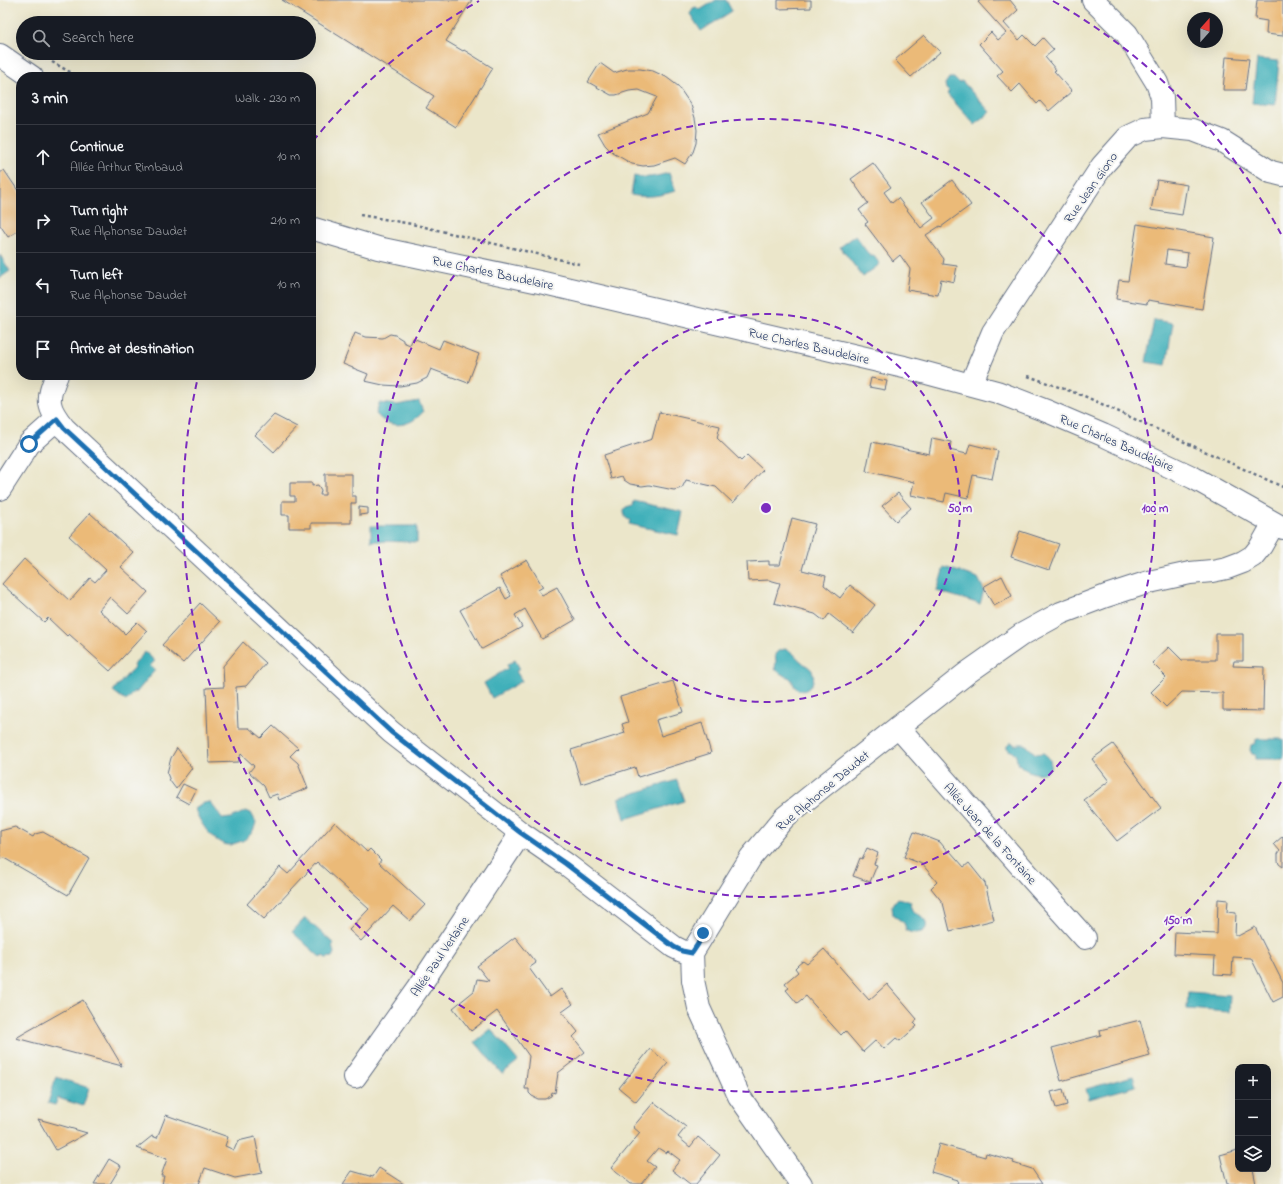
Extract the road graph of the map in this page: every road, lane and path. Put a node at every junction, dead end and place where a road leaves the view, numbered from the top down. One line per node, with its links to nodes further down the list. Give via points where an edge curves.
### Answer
1 (1093, 0): 6 (street, via 1127,34 1157,83 1162,97)
2 (0, 55): 4 (street)
3 (48, 60): 5 (path)
4 (25, 72)
5 (70, 72)
6 (1163, 127): 7 (street, Rue Jean Giono, via 1193,130 1208,135 1271,172); 10 (street, Rue Jean Giono, via 1145,129 1128,137 1102,166 993,332)
7 (1283, 175)
8 (316, 229): 10 (street, Rue Charles Baudelaire, via 378,248 551,285)
9 (55, 380): 11 (street, via 50,395 51,410)
10 (971, 384): 13 (street, Rue Charles Baudelaire, via 1003,394 1103,435 1194,478)
11 (57, 419): 12 (street, via 29,444); 15 (street, via 391,732)
12 (0, 489)
13 (1279, 525): 14 (street, Rue Alphonse Daudet, via 1253,556 1243,562 1212,571 1170,576 1061,613 1022,635 967,673)
14 (898, 727): 16 (street, Allée Jean de la Fontaine); 17 (street, Rue Alphonse Daudet, via 785,818 751,857)
15 (521, 833): 17 (street, via 566,864 674,947); 18 (street, Allée Paul Verlaine, via 419,987)
16 (1085, 938)
17 (692, 953): 19 (street, via 693,980 699,1008 739,1096)
18 (355, 1077)
19 (801, 1184)

